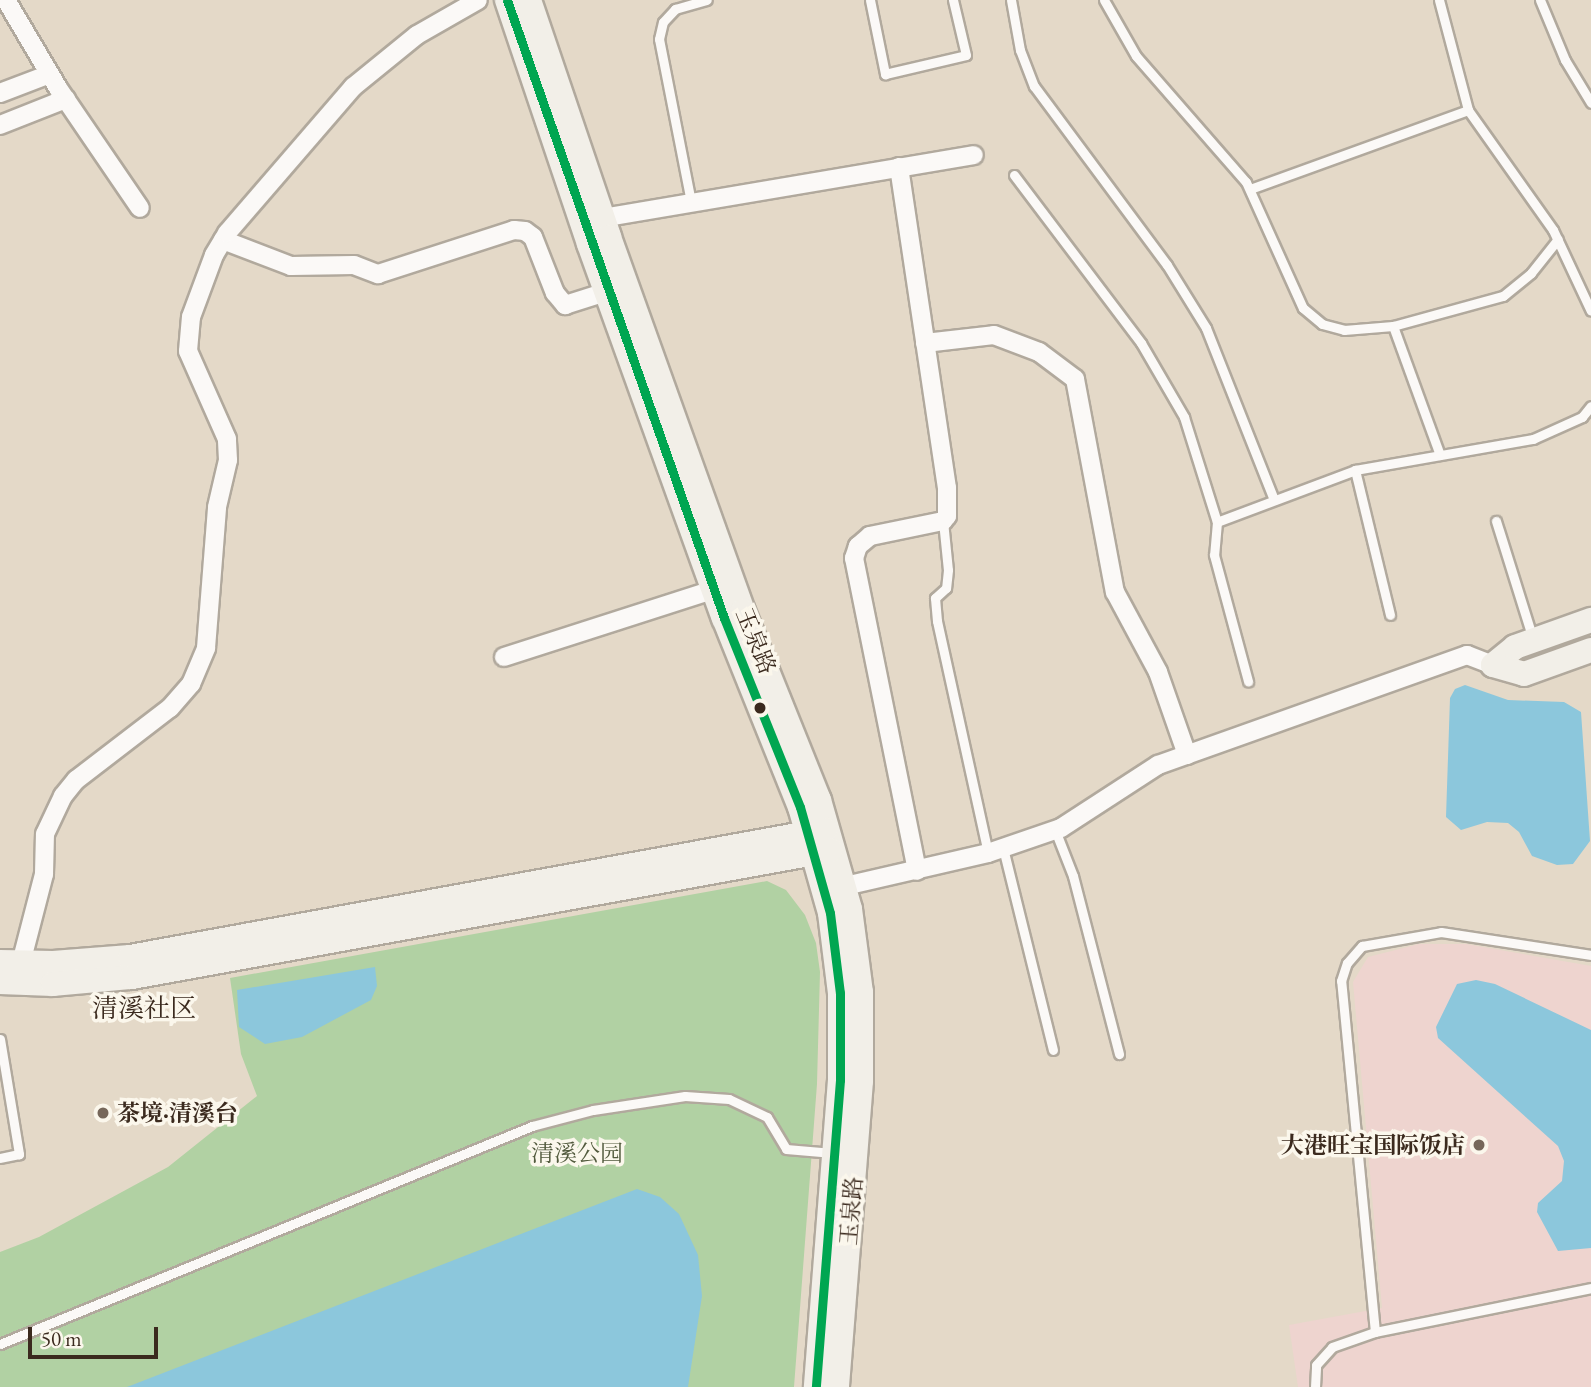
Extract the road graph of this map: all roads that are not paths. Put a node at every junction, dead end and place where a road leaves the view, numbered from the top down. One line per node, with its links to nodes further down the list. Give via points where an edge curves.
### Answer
1 (6, 0): 12 (street)
2 (478, 0): 26 (street, via 417,35 353,87)
3 (508, 0): 27 (main road, 玉泉路)
4 (529, 0): 24 (main road, 玉泉路)
5 (707, 0): 22 (lane, via 675,9 663,22 659,39)
6 (870, 0): 7 (lane, via 885,74 966,55)
7 (953, 0)
8 (1011, 0): 34 (lane, via 1020,50 1034,86 1167,265 1206,328)
9 (1104, 0): 21 (lane, via 1136,57 1230,159)
10 (1439, 0): 16 (lane)
11 (1539, 0): 15 (lane, via 1565,60)
12 (50, 74): 13 (street); 14 (street)
13 (0, 93)
14 (66, 99): 17 (street); 23 (street)
15 (1591, 103)
16 (1468, 110): 21 (lane); 25 (lane)
17 (0, 125)
18 (974, 155): 19 (street)
19 (899, 167): 22 (street); 30 (street)
20 (1014, 175): 37 (lane, via 1157,367 1184,417)
21 (1250, 188): 29 (lane, via 1309,314 1336,329)
22 (691, 202): 24 (street)
23 (140, 208)
24 (602, 218): 48 (main road, 玉泉路)
25 (1558, 239): 28 (lane); 29 (lane, via 1531,274 1503,296)
26 (223, 240): 27 (street, via 291,266 354,265 378,274 514,230 525,231 533,237 555,293 565,305); 53 (street, via 197,298 188,351 227,439 228,460 216,507 206,648 191,684 170,708 76,780 63,796 45,834 44,874)
27 (606, 292): 38 (main road, 玉泉路)
28 (1591, 311)
29 (1393, 326): 32 (lane)
30 (925, 343): 35 (street, via 947,488); 46 (street, via 994,335 1039,352 1075,379 1115,592 1157,672)
31 (1591, 406): 32 (lane, via 1582,417 1533,439)
32 (1440, 454): 33 (lane)
33 (1355, 470): 34 (lane); 39 (lane)
34 (1275, 500): 37 (lane)
35 (943, 521): 49 (lane, via 948,570 946,587 935,598 937,621); 50 (street, via 870,536 858,546 854,558)
36 (1496, 521): 41 (lane)
37 (1217, 522): 45 (lane, via 1214,555)
38 (713, 590): 43 (street); 48 (main road, 玉泉路)
39 (1390, 615)
40 (1591, 620): 41 (main road)
41 (1533, 641): 44 (main road, via 1515,647)
42 (1591, 650): 44 (main road, via 1524,674)
43 (503, 657)
44 (1493, 665): 46 (street, via 1467,655)
45 (1248, 681)
46 (1187, 755): 47 (street, via 1129,782)
47 (1055, 830): 49 (street); 57 (lane, via 1073,876)
48 (822, 841): 51 (main road, 玉泉路); 53 (main road, via 157,952 91,961); 54 (main road, via 132,977 53,984); 58 (main road, 玉泉路, via 839,979)
49 (996, 850): 50 (street); 56 (lane)
50 (918, 871): 51 (street)
51 (845, 886): 64 (main road, 玉泉路, via 858,950 862,1033)
52 (1591, 955): 61 (lane, via 1441,932 1362,946 1347,963 1342,981)
53 (10, 962)
54 (0, 982)
55 (0, 1039): 59 (lane, via 19,1154)
56 (1053, 1050)
57 (1119, 1054)
58 (835, 1153): 62 (lane, via 786,1149 767,1117 729,1098 685,1096 593,1110 532,1126); 63 (main road, 玉泉路)
59 (0, 1157)
60 (1591, 1288): 61 (lane)
61 (1375, 1332): 65 (lane, via 1322,1354 1316,1365)
62 (0, 1344)
63 (816, 1387)
64 (837, 1387)
65 (1315, 1387)

